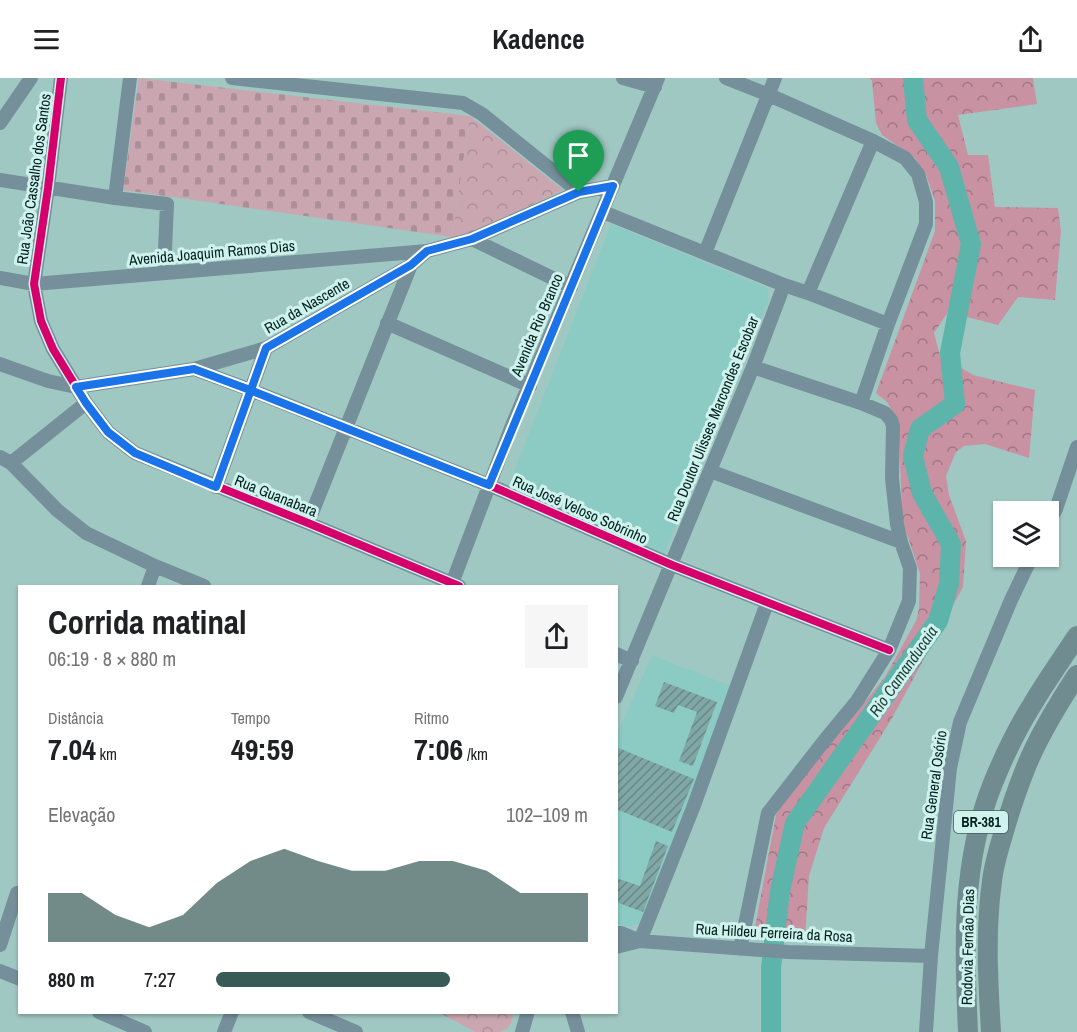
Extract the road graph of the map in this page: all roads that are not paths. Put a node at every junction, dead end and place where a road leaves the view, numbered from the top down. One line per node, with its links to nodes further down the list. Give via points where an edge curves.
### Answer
1 (31, 78): 10 (street)
2 (61, 78): 14 (street, Rua João Cassalho dos Santos)
3 (130, 78): 16 (street)
4 (232, 78): 15 (street, via 464,103)
5 (623, 78): 8 (street)
6 (726, 78): 9 (street)
7 (775, 78): 9 (street)
8 (657, 82): 13 (street, Avenida Rio Branco)
9 (769, 95): 11 (street); 20 (street)
10 (0, 123)
11 (873, 141): 27 (street); 29 (street, via 905,158 918,174 926,202 926,224)
12 (0, 180): 14 (street)
13 (613, 186): 15 (street, Rua da Nascente); 17 (street, Avenida Rio Branco)
14 (48, 188): 16 (street); 24 (street, Rua João Cassalho dos Santos)
15 (579, 192): 18 (street, Rua da Nascente)
16 (115, 198): 22 (street, via 167,204)
17 (603, 212): 20 (street); 26 (street, Avenida Rio Branco)
18 (472, 239): 19 (street, Rua da Nascente); 26 (street)
19 (427, 251): 21 (street, Rua da Nascente); 22 (street, Avenida Joaquim Ramos Dias)
20 (705, 253): 25 (street)
21 (411, 265): 28 (street); 30 (street, Rua da Nascente)
22 (164, 273): 24 (street, Avenida Joaquim Ramos Dias)
23 (0, 278): 24 (street, Avenida Joaquim Ramos Dias)
24 (34, 284): 35 (street, Rua Guanabara, via 52,349)
25 (784, 285): 27 (street); 32 (street, Rua Doutor Ulisses Marcondes Escobar)
26 (571, 287): 34 (street, Avenida Rio Branco)
27 (807, 293): 29 (street)
28 (387, 323): 34 (street); 39 (street)
29 (888, 324): 38 (street)
30 (266, 348): 33 (street, Rua da Nascente); 36 (street)
31 (0, 364): 35 (street, Rua da Nascente)
32 (753, 367): 38 (street); 42 (street, Rua Doutor Ulisses Marcondes Escobar)
33 (194, 369): 35 (street, Rua da Nascente); 36 (street, Rua José Veloso Sobrinho)
34 (530, 386): 43 (street, Avenida Rio Branco)
35 (76, 387): 37 (street, Rua Guanabara)
36 (250, 390): 39 (street, Rua José Veloso Sobrinho); 44 (street)
37 (86, 403): 41 (street); 44 (street, Rua Guanabara, via 108,432 135,453)
38 (861, 403): 47 (street, via 885,413 893,426 892,478)
39 (345, 428): 43 (street, Rua José Veloso Sobrinho); 46 (street)
40 (1077, 447): 45 (street)
41 (6, 460): 49 (street, via 86,533)
42 (710, 471): 47 (street); 48 (street, Rua Doutor Ulisses Marcondes Escobar)
43 (489, 485): 48 (street, Rua José Veloso Sobrinho); 54 (street, Avenida Rio Branco)
44 (216, 487): 46 (street, Rua Guanabara)
45 (1059, 501)
46 (308, 523): 53 (street, Rua Guanabara)
47 (901, 542): 57 (street, via 910,568 909,601)
48 (672, 565): 55 (street, Rua José Veloso Sobrinho); 59 (street, Rua Doutor Ulisses Marcondes Escobar)
49 (155, 566): 51 (street); 52 (street)
50 (1027, 567): 68 (street, Rua General Osório, via 960,722 950,768)
51 (148, 585)
52 (202, 585)
53 (452, 585)
54 (454, 585)
55 (767, 603): 57 (street, Rua José Veloso Sobrinho); 64 (street)
56 (1077, 636): 82 (highway, Rodovia Fernão Dias / BR-381, via 1031,705 1011,744 979,828 965,920)
57 (889, 650): 67 (street, via 857,701 768,813)
58 (618, 655): 59 (street)
59 (632, 661): 61 (street, Rua Doutor Ulisses Marcondes Escobar)
60 (1077, 675): 83 (highway, Rodovia Fernão Dias / BR-381, via 1027,765 992,878 987,966)
61 (618, 692)
62 (18, 893): 65 (street)
63 (618, 933): 64 (street)
64 (640, 941): 66 (street, Rua Hildeu Ferreira da Rosa); 67 (street, Rua Hildeu Ferreira da Rosa)
65 (0, 945)
66 (618, 946)
67 (740, 949): 68 (street, Rua Hildeu Ferreira da Rosa)
68 (931, 956): 81 (street, Rua General Osório)
69 (0, 971): 70 (street)
70 (18, 978)
71 (104, 1014): 77 (street)
72 (231, 1014): 78 (street)
73 (313, 1014): 76 (street)
74 (526, 1014): 79 (street)
75 (573, 1014): 80 (street)
76 (347, 1030)
77 (145, 1032)
78 (224, 1032)
79 (522, 1032)
80 (578, 1032)
81 (926, 1032)
82 (968, 1032)
83 (991, 1032)

